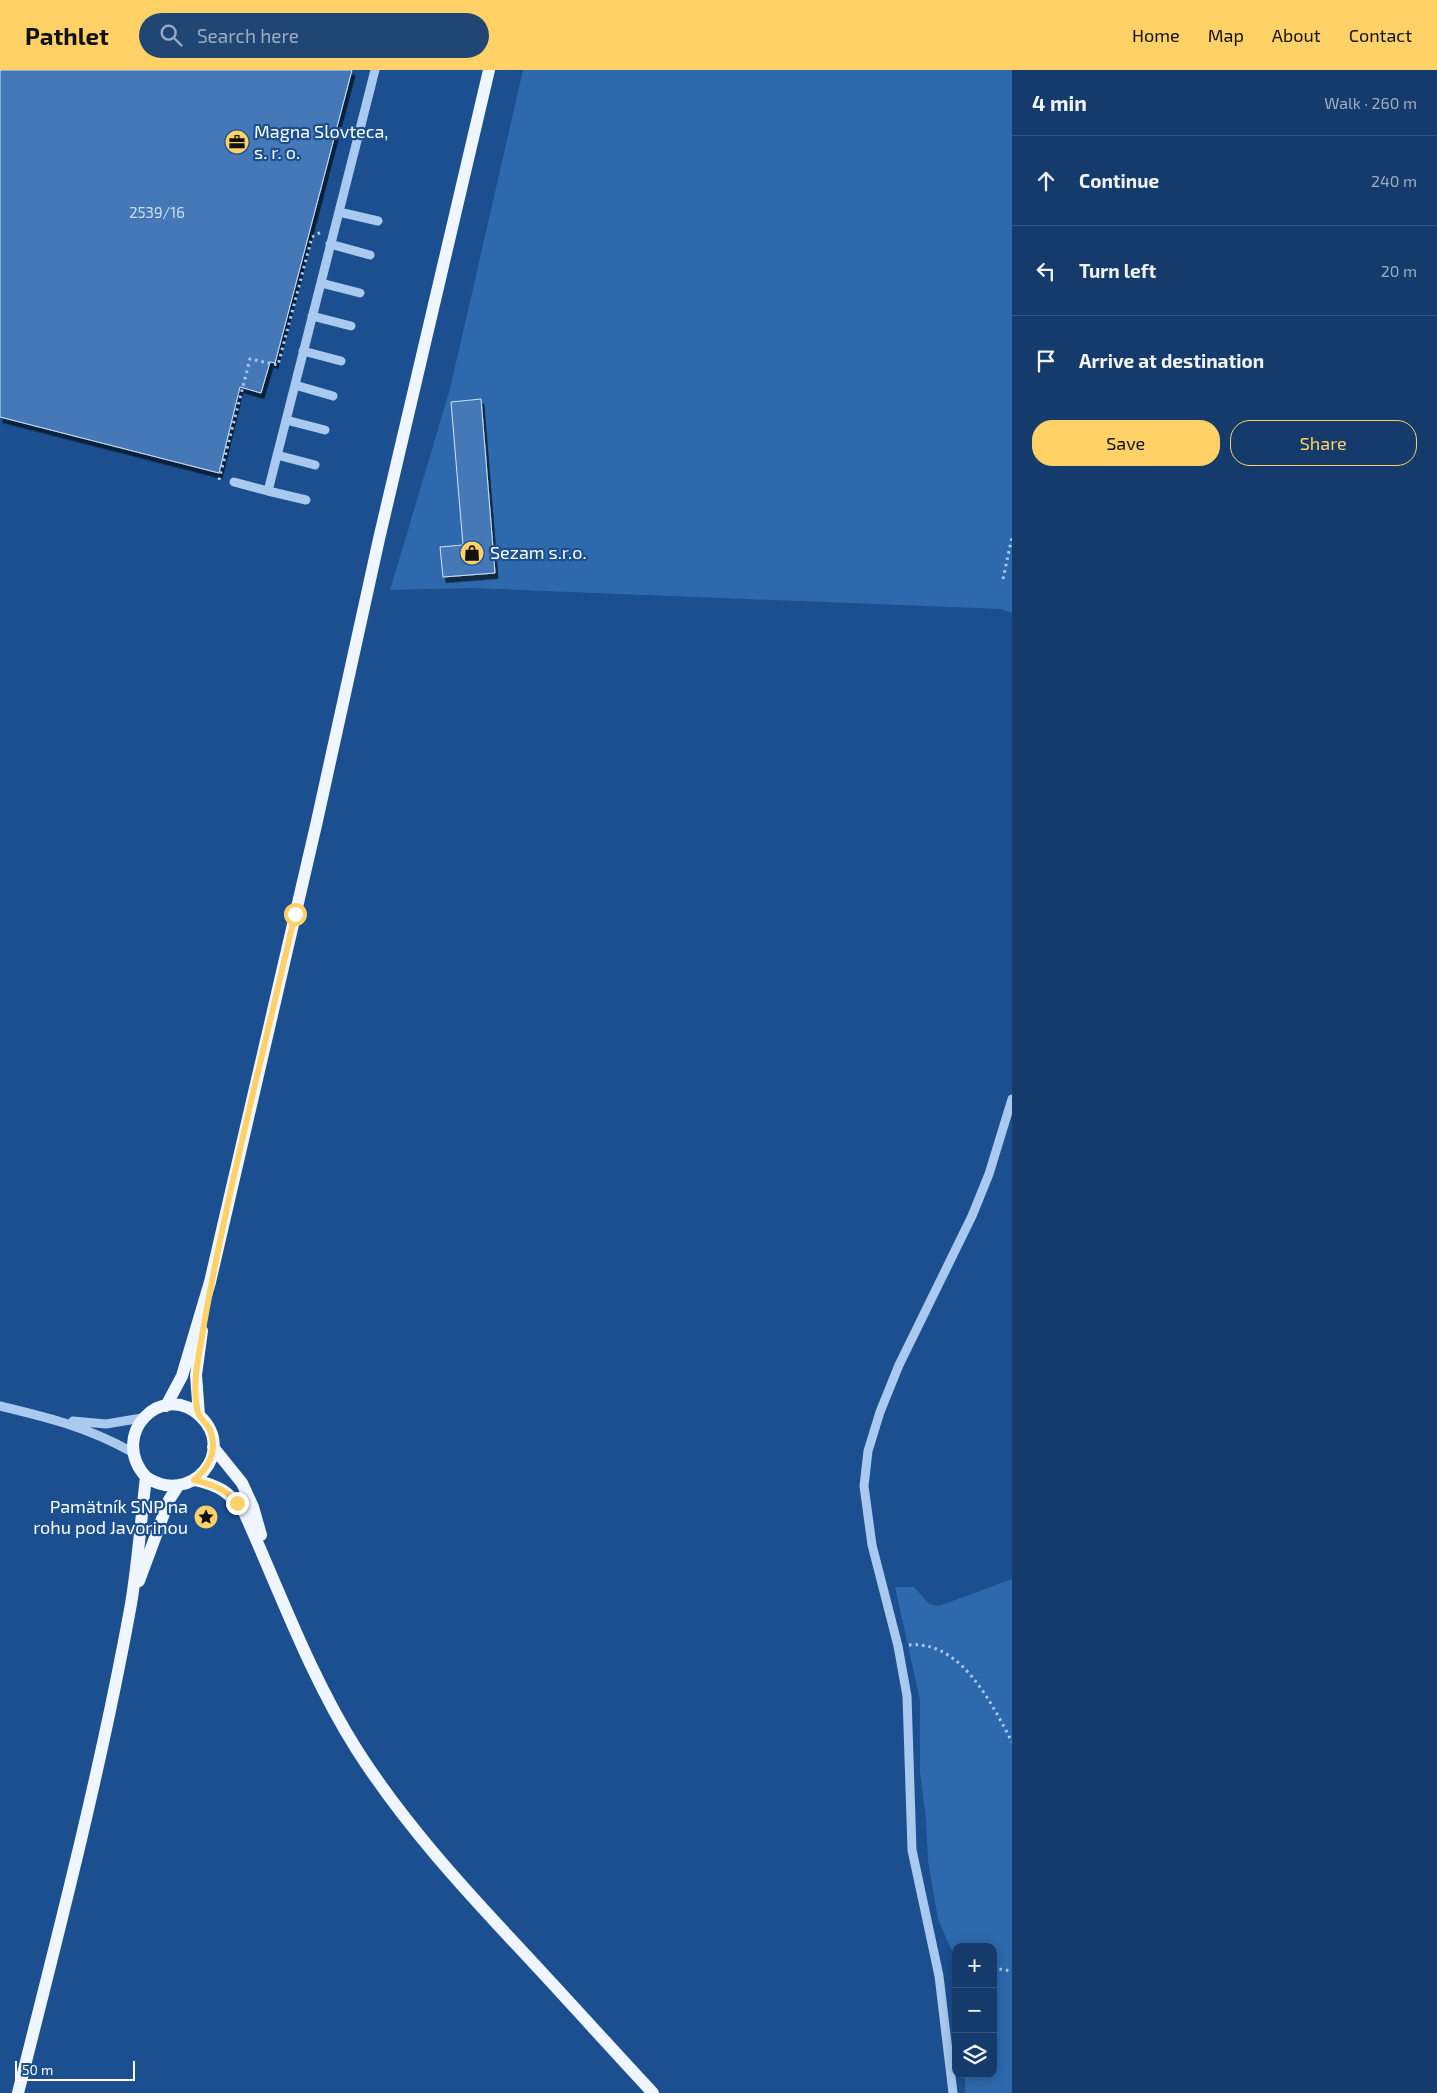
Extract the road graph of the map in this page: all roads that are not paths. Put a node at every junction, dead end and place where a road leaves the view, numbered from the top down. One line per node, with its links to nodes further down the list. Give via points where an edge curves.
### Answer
1 (375, 70): 3 (street)
2 (489, 70): 23 (main road, via 378,539)
3 (339, 212): 4 (street); 5 (street)
4 (378, 221)
5 (330, 244): 6 (street); 7 (street)
6 (370, 255)
7 (321, 283): 8 (street); 9 (street)
8 (360, 293)
9 (312, 316): 10 (street); 11 (street)
10 (350, 326)
11 (303, 351): 12 (street); 13 (street)
12 (341, 361)
13 (295, 385): 14 (street); 15 (street)
14 (333, 396)
15 (286, 420): 16 (street); 17 (street)
16 (325, 430)
17 (277, 455): 18 (street); 20 (street)
18 (315, 466)
19 (234, 482): 20 (street)
20 (268, 491): 21 (street)
21 (306, 500)
22 (1012, 1099): 38 (street, via 990,1174 880,1412 868,1451 864,1486 868,1522 907,1696 912,1850 939,1976)
23 (210, 1282): 25 (main road, via 182,1376); 26 (main road, via 196,1375)
24 (0, 1406): 28 (street)
25 (166, 1406): 26 (main road, via 189,1409); 27 (main road)
26 (199, 1415): 29 (main road, via 210,1429)
27 (142, 1418): 28 (street, via 106,1424); 30 (main road, via 134,1434)
28 (58, 1420): 30 (street, via 97,1433)
29 (214, 1447): 32 (main road, via 204,1472); 34 (main road, via 248,1495)
30 (132, 1452): 31 (main road)
31 (146, 1477): 33 (main road, via 161,1485); 35 (main road)
32 (194, 1480): 33 (main road); 34 (main road, via 217,1486 231,1495 244,1512)
33 (178, 1486): 35 (main road, via 169,1500)
34 (275, 1581): 37 (main road, via 328,1698 382,1787 462,1886)
35 (131, 1602): 36 (main road, via 113,1698)
36 (18, 2093)
37 (653, 2093)
38 (953, 2093)

